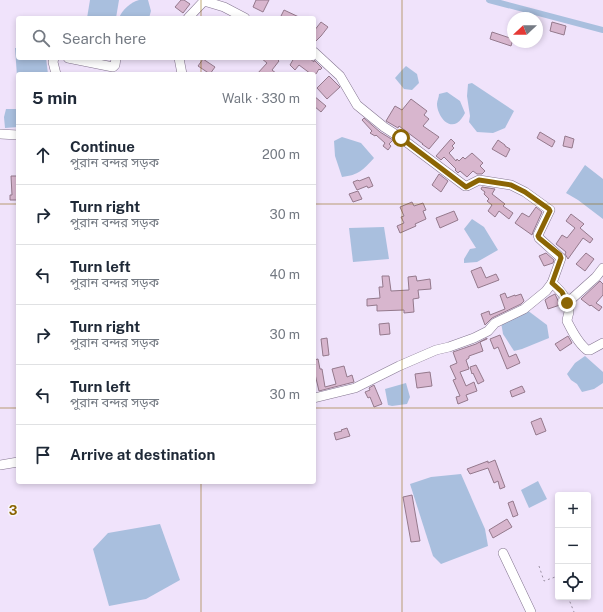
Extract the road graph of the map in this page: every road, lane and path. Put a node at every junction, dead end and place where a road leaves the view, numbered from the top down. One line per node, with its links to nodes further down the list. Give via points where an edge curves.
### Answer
1 (203, 1): 2 (street); 3 (street, via 224,7)
2 (190, 16)
3 (241, 16)
4 (316, 54): 14 (street, via 340,76 357,104 465,186 479,180 511,185 549,209 538,236 561,258)
5 (54, 60): 9 (street)
6 (78, 60): 7 (street, via 113,67)
7 (116, 60)
8 (179, 60): 10 (street)
9 (56, 72)
10 (182, 72)
11 (0, 134): 12 (street)
12 (16, 135)
13 (603, 268): 15 (street)
14 (552, 283): 15 (street, via 562,292); 17 (street, via 524,309 495,323 488,331 474,338 436,350 355,388)
15 (567, 303): 16 (street, via 567,321 583,347 590,350)
16 (603, 343)
17 (316, 398)
18 (16, 462): 19 (street)
19 (0, 466)
20 (503, 554): 24 (street)
21 (539, 566): 22 (path, via 544,581)
22 (555, 577)
23 (569, 600): 25 (path)
24 (531, 612)
25 (574, 612)

